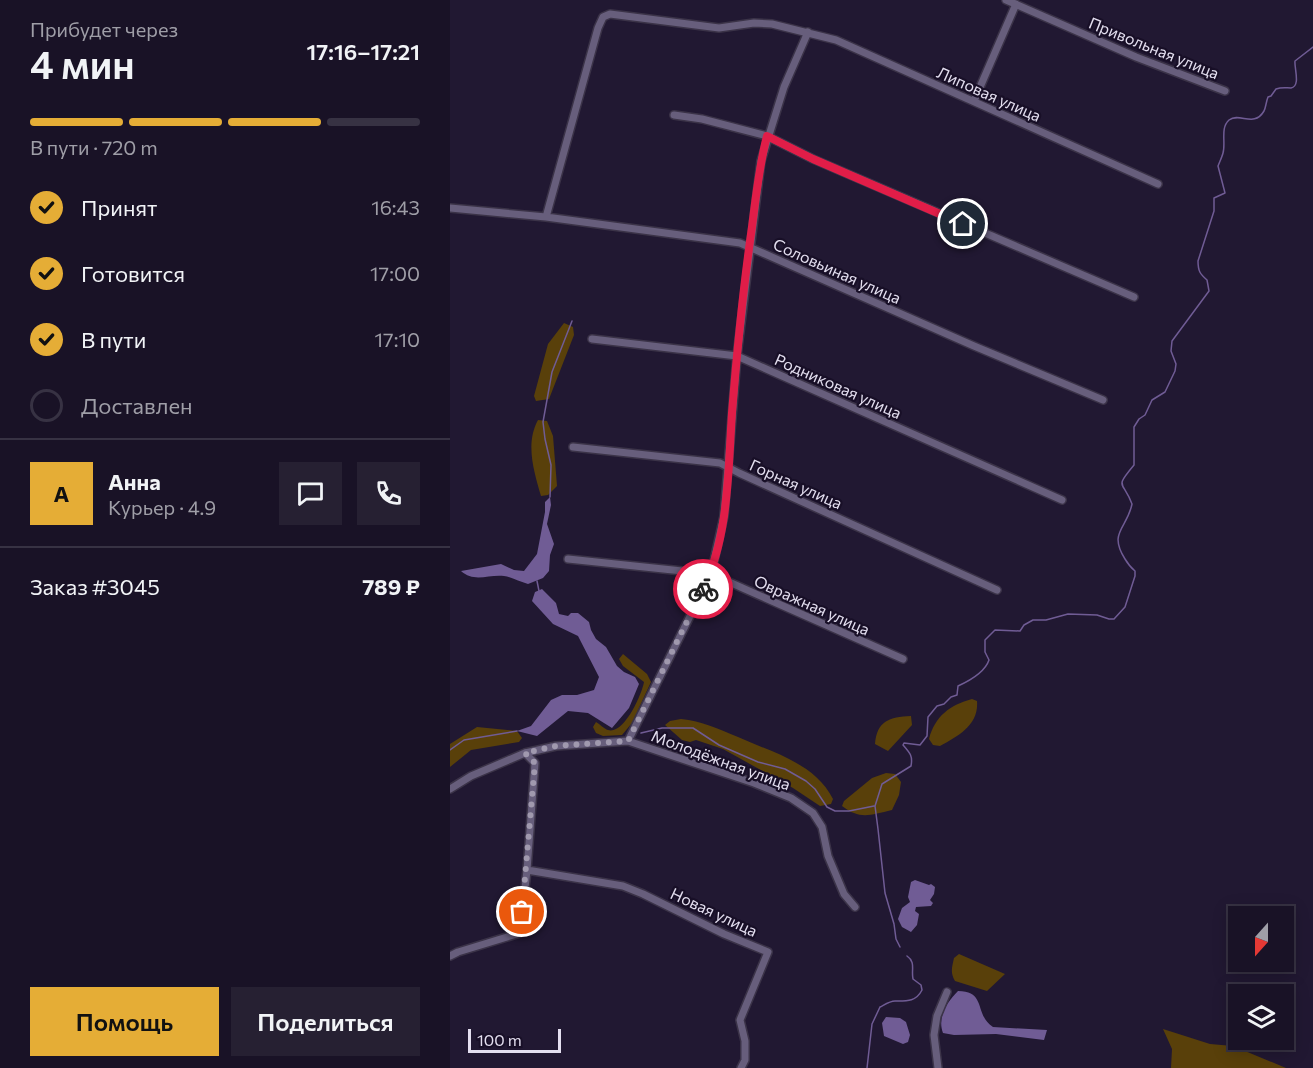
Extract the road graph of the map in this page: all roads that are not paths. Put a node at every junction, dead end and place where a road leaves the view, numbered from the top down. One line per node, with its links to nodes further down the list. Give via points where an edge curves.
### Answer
1 (1006, 0): 2 (street, Привольная улица)
2 (1016, 4): 4 (street, Привольная улица); 5 (street)
3 (808, 32): 5 (street, Липовая улица, via 857,49); 7 (street); 10 (street, Липовая улица, via 754,23 719,28 620,14 603,17)
4 (1225, 91)
5 (974, 101): 8 (street, Липовая улица)
6 (674, 115): 7 (street)
7 (767, 136): 11 (street); 12 (street)
8 (1158, 184)
9 (450, 208): 10 (street, Соловьиная улица)
10 (546, 217): 11 (street, Соловьиная улица, via 731,241)
11 (749, 247): 14 (street); 15 (street, Соловьиная улица)
12 (1134, 297)
13 (592, 339): 14 (street, Родниковая улица)
14 (737, 356): 17 (street); 18 (street, Родниковая улица)
15 (1103, 400)
16 (573, 447): 17 (street, Горная улица)
17 (728, 467): 20 (street, via 724,516); 21 (street, Горная улица)
18 (1062, 500)
19 (568, 559): 20 (street, Овражная улица)
20 (711, 574): 22 (street, Овражная улица); 23 (street)
21 (997, 590)
22 (903, 659)
23 (628, 741): 24 (street, Молодёжная улица, via 556,746); 27 (street, Молодёжная улица, via 754,783 791,798 813,813 822,827 828,856 846,897)
24 (525, 753): 25 (street, Молодёжная улица); 26 (street, via 535,763)
25 (450, 789)
26 (527, 870): 28 (street, via 520,933); 30 (street, Новая улица, via 623,886 768,952 740,1020 745,1041)
27 (855, 907)
28 (450, 956)
29 (947, 992): 31 (street, via 934,1035)
30 (741, 1068)
31 (938, 1068)

